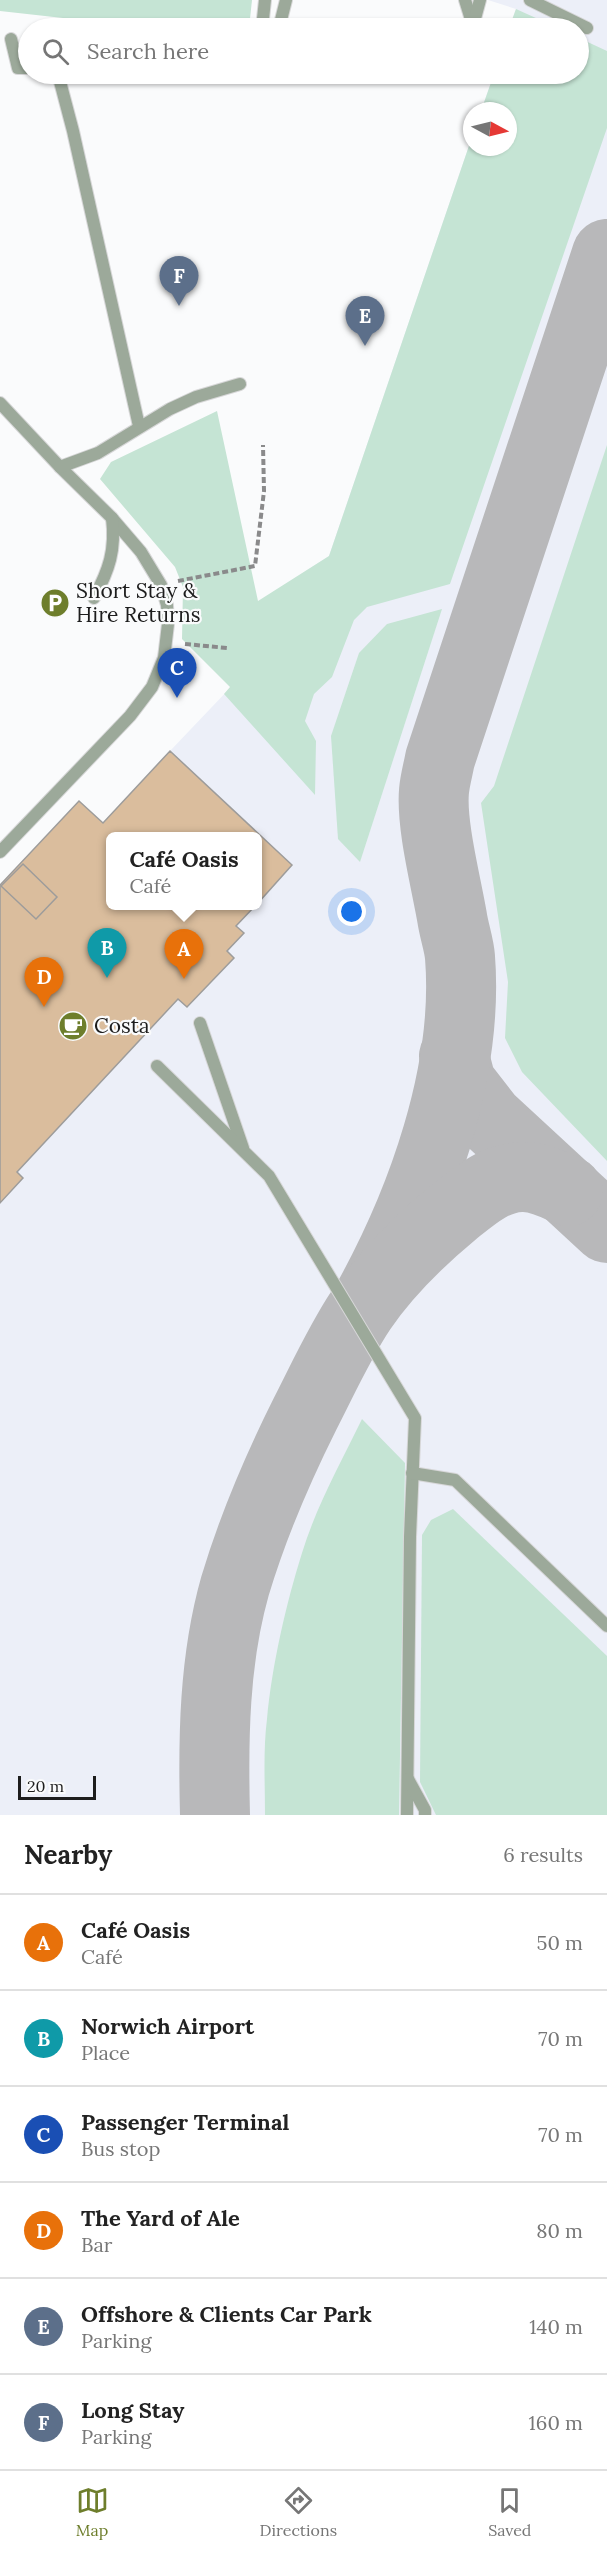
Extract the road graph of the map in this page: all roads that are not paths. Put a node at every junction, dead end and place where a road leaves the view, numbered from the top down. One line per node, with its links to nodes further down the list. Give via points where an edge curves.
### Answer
1 (265, 0): 6 (lane)
2 (286, 0): 7 (lane)
3 (465, 0): 8 (lane)
4 (480, 0): 9 (lane)
5 (530, 0): 10 (lane)
6 (263, 18)
7 (282, 18)
8 (471, 18)
9 (475, 18)
10 (567, 18)
11 (11, 39): 12 (lane)
12 (18, 56)
13 (61, 84): 16 (lane)
14 (240, 384): 16 (lane, via 196,397)
15 (0, 403): 17 (lane)
16 (139, 426): 17 (lane, via 98,453)
17 (60, 467): 18 (lane)
18 (111, 517): 19 (lane, via 114,540 108,572); 20 (lane, via 141,552 161,585 168,624 164,658 152,687 130,716)
19 (94, 598)
20 (0, 852)
21 (200, 1023): 23 (lane)
22 (157, 1066): 23 (lane)
23 (245, 1152): 24 (lane, via 269,1176 415,1418)
24 (412, 1473): 25 (lane, via 455,1480); 26 (lane)
25 (607, 1626)
26 (408, 1778): 27 (lane); 28 (lane)
27 (407, 1815)
28 (425, 1815)

